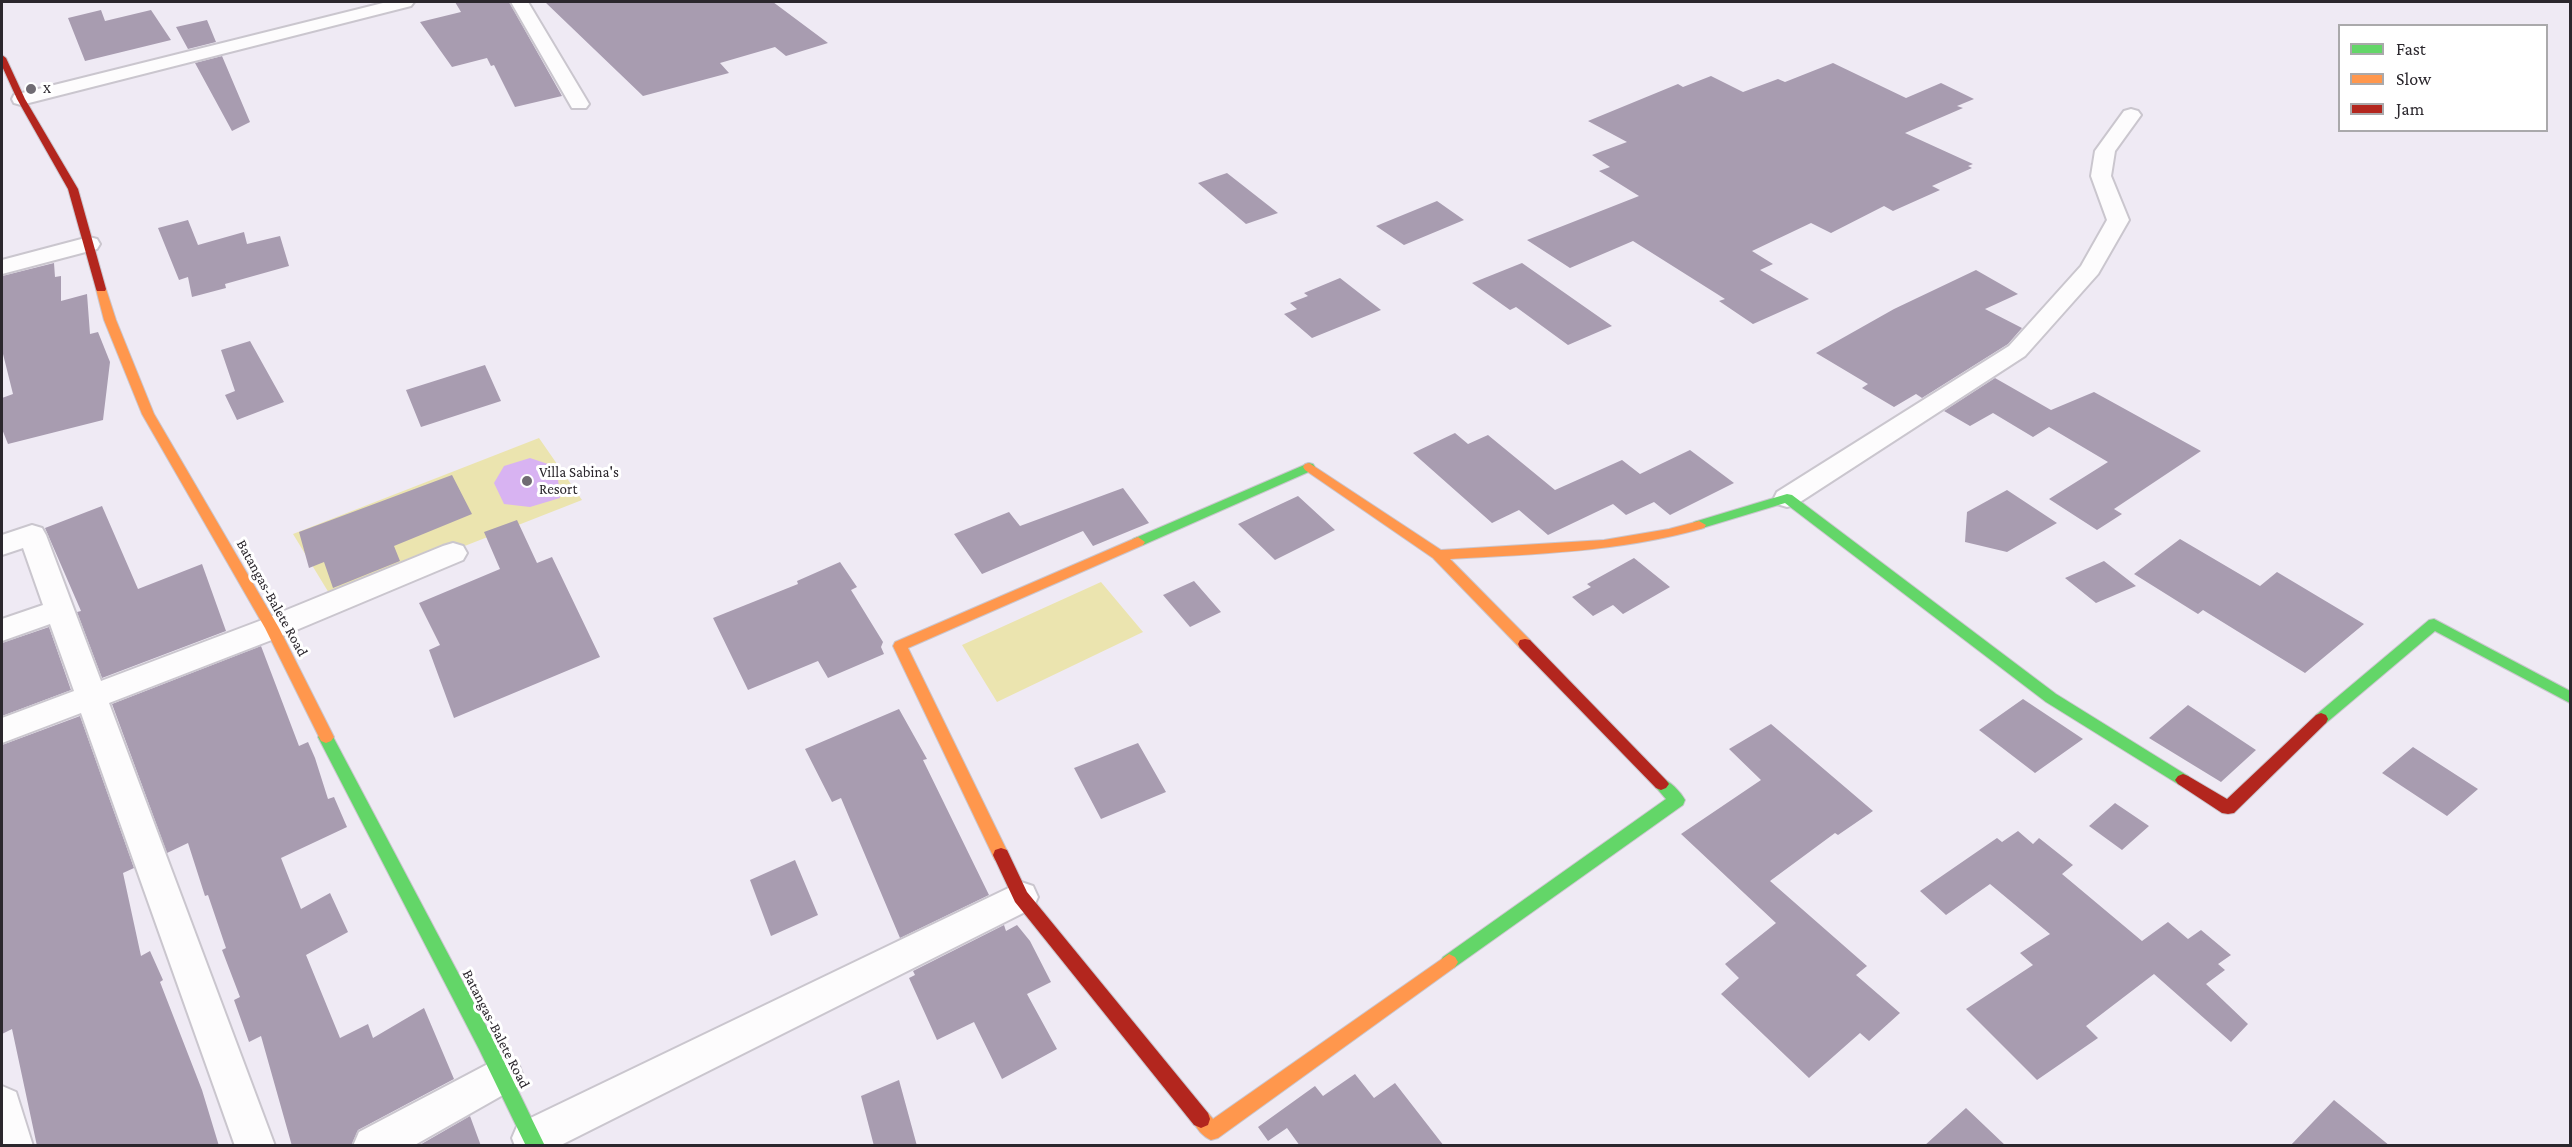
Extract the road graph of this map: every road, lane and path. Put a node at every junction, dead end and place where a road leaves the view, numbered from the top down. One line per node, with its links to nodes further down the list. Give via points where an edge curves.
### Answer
1 (405, 2): 4 (street)
2 (520, 2): 5 (street)
3 (2, 58): 4 (street, Batangas-Balete Road)
4 (21, 99): 7 (street, Batangas-Balete Road, via 73,189)
5 (579, 104)
6 (2131, 115): 9 (street, via 2105,151 2101,176 2118,220 2090,269 2017,351)
7 (89, 244): 8 (street); 14 (street, Batangas-Balete Road, via 110,320 148,414)
8 (2, 267)
9 (1787, 498): 12 (street, via 1678,532 1575,547); 17 (street, via 2051,698 2228,808 2310,729 2434,624)
10 (2, 545): 13 (street, via 32,535)
11 (453, 553): 14 (street)
12 (1438, 555): 19 (street, via 1310,466 900,646); 19 (street, via 1677,800 1211,1131)
13 (58, 610): 15 (street); 16 (street)
14 (272, 627): 16 (street); 20 (street, Batangas-Balete Road, via 372,830)
15 (2, 630)
16 (91, 697): 18 (street); 24 (street)
17 (2571, 698)
18 (2, 731)
19 (1021, 897): 22 (street)
20 (502, 1074): 22 (street, Batangas-Balete Road); 25 (street)
21 (2, 1104): 23 (street)
22 (534, 1142)
23 (12, 1146)
24 (255, 1146)
25 (373, 1146)

